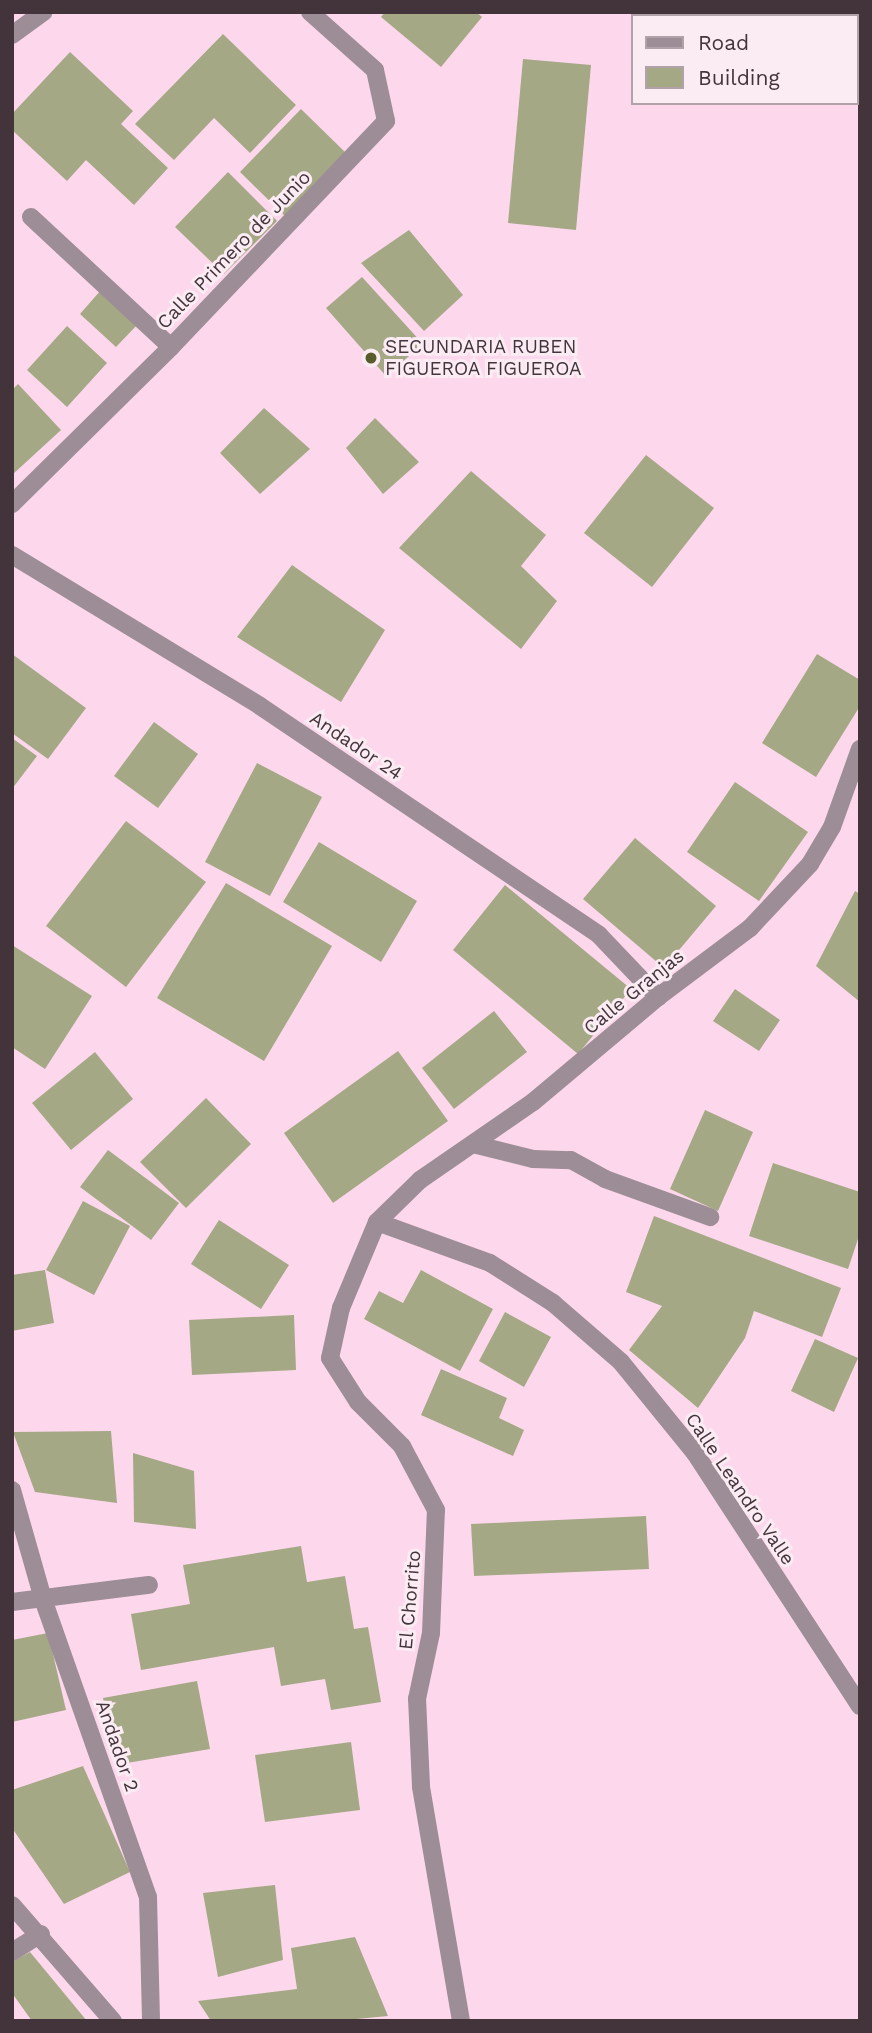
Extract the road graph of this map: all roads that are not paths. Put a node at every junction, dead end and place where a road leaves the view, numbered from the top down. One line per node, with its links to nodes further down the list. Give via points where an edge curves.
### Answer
1 (44, 12): 3 (street)
2 (310, 12): 5 (street, Calle Primero de Junio, via 375,70 386,121)
3 (12, 35)
4 (32, 217): 5 (street)
5 (171, 347): 6 (street, Calle Primero de Junio)
6 (12, 504)
7 (12, 555): 9 (street, Andador 24, via 260,706 598,935)
8 (860, 749): 9 (street, Calle Granjas, via 832,827 810,864 750,928)
9 (658, 997): 10 (street, Calle Granjas, via 533,1102)
10 (473, 1144): 11 (street, via 533,1159 571,1160 605,1179); 12 (street, Calle Granjas, via 420,1180)
11 (710, 1217)
12 (377, 1222): 17 (street, Calle Leandro Valle, via 490,1263 553,1303 621,1362 695,1453); 23 (street, El Chorrito, via 341,1308 330,1358 358,1402 402,1446 436,1510 431,1633 417,1699 421,1786)
13 (12, 1490): 15 (street, Andador 2)
14 (149, 1585): 15 (street)
15 (43, 1600): 16 (street); 22 (street, Andador 2, via 148,1897)
16 (12, 1602)
17 (860, 1706)
18 (12, 1905): 19 (street)
19 (41, 1934): 20 (street); 21 (street)
20 (12, 1952)
21 (113, 2021)
22 (151, 2021)
23 (461, 2021)

